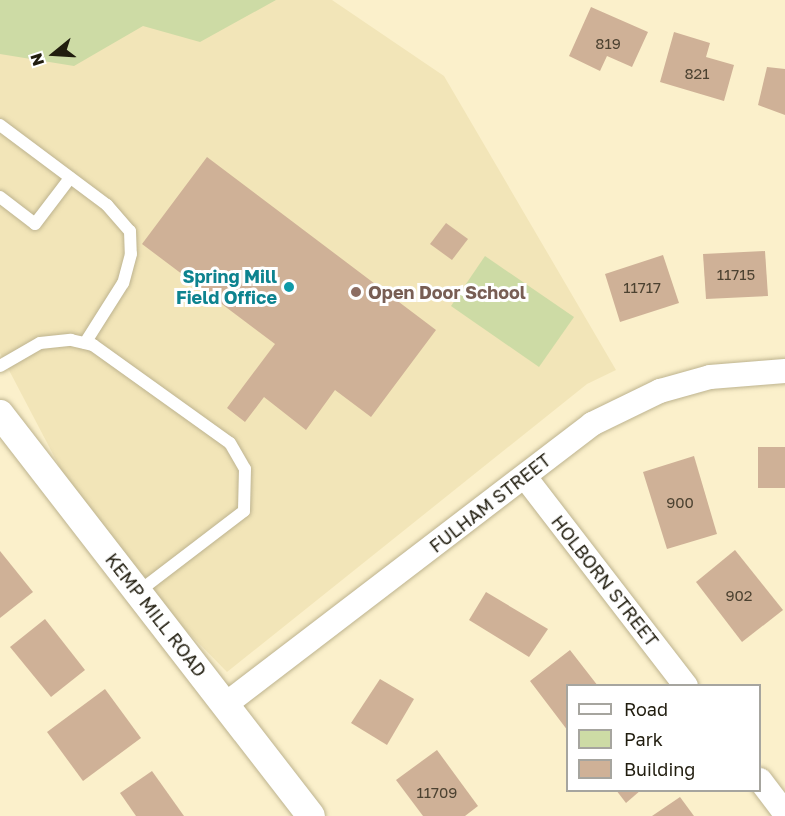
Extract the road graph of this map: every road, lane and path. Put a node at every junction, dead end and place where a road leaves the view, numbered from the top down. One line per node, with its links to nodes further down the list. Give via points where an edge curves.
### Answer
1 (0, 125): 2 (lane)
2 (70, 178): 3 (lane, via 35,224); 4 (lane, via 107,206 130,231 131,254 123,283)
3 (0, 197)
4 (85, 343): 5 (lane, via 40,343); 9 (lane, via 230,443 245,469 249,494 244,511)
5 (0, 366)
6 (785, 372): 8 (street, FULHAM STREET, via 710,377 660,391 592,424)
7 (0, 414): 9 (street, KEMP MILL ROAD)
8 (525, 477): 10 (street, HOLBORN STREET); 11 (street, FULHAM STREET)
9 (138, 592): 11 (street, KEMP MILL ROAD)
10 (684, 684)
11 (226, 704): 14 (street, KEMP MILL ROAD)
12 (761, 783): 13 (street)
13 (785, 813)
14 (311, 816)

